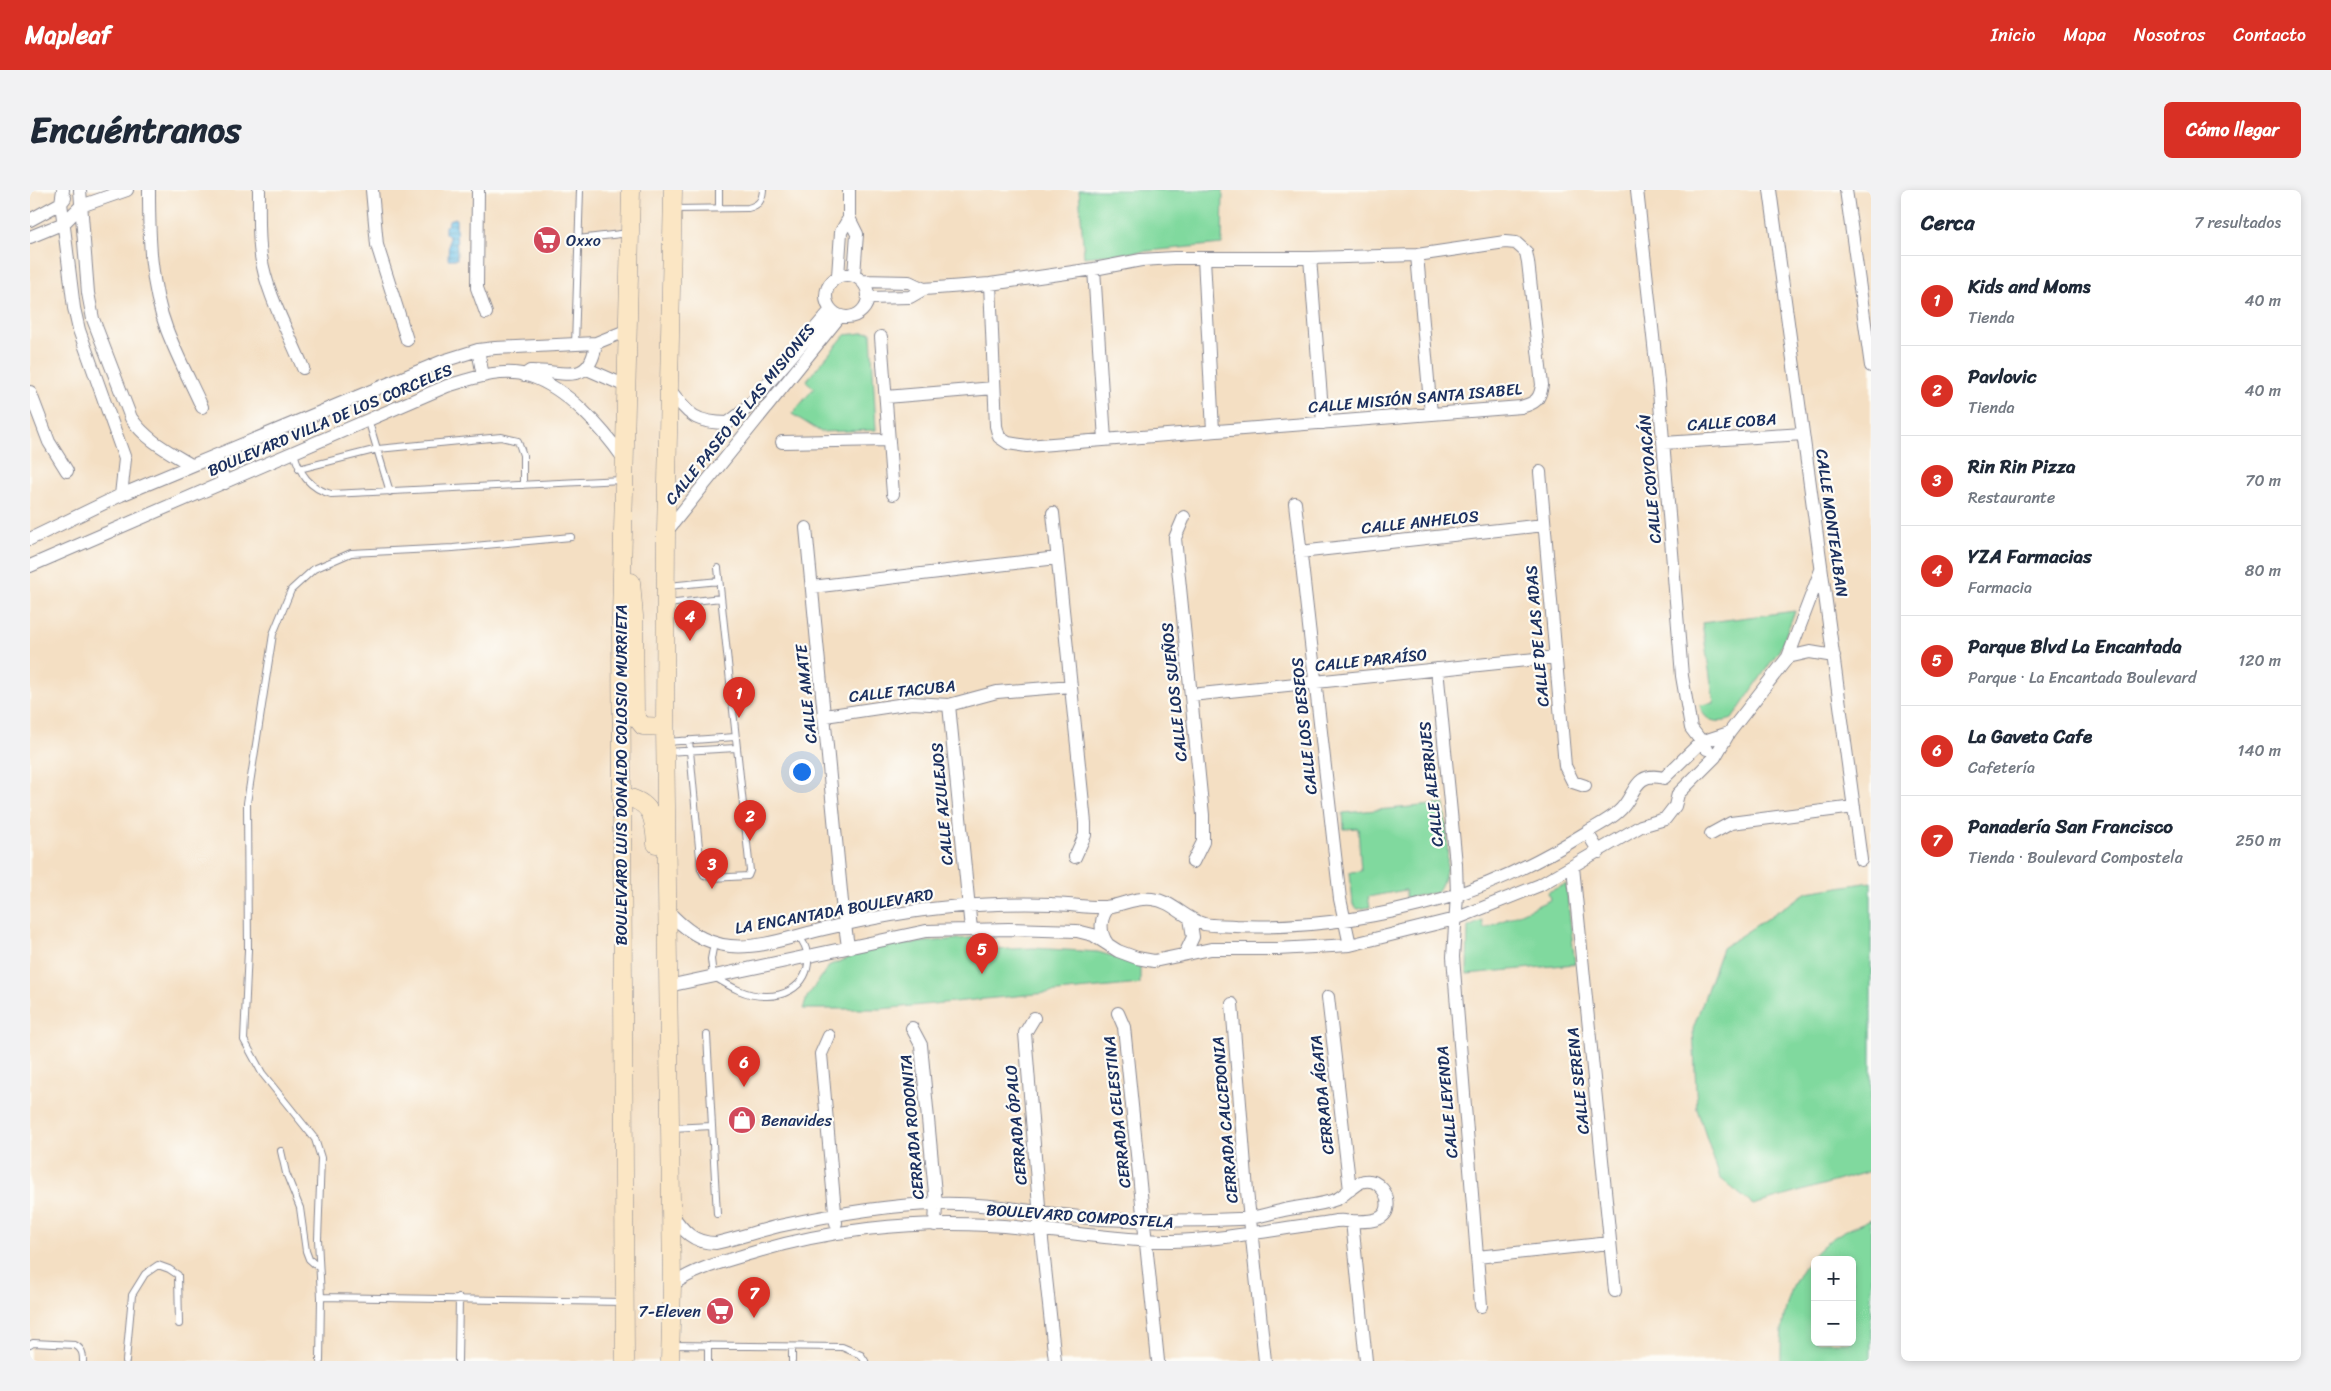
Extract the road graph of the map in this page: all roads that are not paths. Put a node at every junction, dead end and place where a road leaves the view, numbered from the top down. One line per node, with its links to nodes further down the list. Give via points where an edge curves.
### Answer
1 (63, 190): 18 (street)
2 (71, 190): 18 (street)
3 (80, 190): 19 (street)
4 (127, 190): 19 (street)
5 (150, 190): 55 (street, via 150,250 166,329)
6 (259, 190): 46 (street, via 261,257 267,281)
7 (372, 190): 41 (street, via 377,245)
8 (478, 190): 37 (street, via 477,288)
9 (580, 190): 27 (lane)
10 (631, 190): 25 (main road, BOULEVARD LUIS DONALDO COLOSIO MURRIETA)
11 (673, 190): 20 (main road)
12 (719, 190): 21 (lane)
13 (764, 190): 21 (lane, via 761,202 756,206)
14 (849, 190): 22 (street)
15 (1636, 190): 64 (street, CALLE COYOACÁN)
16 (1770, 190): 60 (street, CALLE MONTEALBAN)
17 (1846, 190): 45 (street)
18 (60, 203): 23 (street); 24 (street)
19 (80, 206): 24 (street); 69 (street, via 93,319 130,418 153,443)
20 (672, 209): 21 (lane); 52 (main road)
21 (719, 209)
22 (849, 218): 32 (street, via 842,232); 33 (street, via 857,234)
23 (30, 220)
24 (64, 223): 26 (street); 78 (street, via 79,330 125,459)
25 (631, 232): 27 (lane); 39 (main road, BOULEVARD LUIS DONALDO COLOSIO MURRIETA)
26 (30, 237)
27 (578, 239): 43 (lane)
28 (1416, 255): 30 (street, CALLE MISIÓN SANTA ISABEL); 56 (street); 56 (street, CALLE MISIÓN SANTA ISABEL, via 1505,242 1522,246 1528,262 1542,385 1540,397 1534,403 1521,407)
29 (1204, 258): 30 (street, CALLE MISIÓN SANTA ISABEL); 31 (street, CALLE MISIÓN SANTA ISABEL, via 1140,260); 59 (street)
30 (1310, 258): 58 (street)
31 (1094, 270): 34 (street, CALLE MISIÓN SANTA ISABEL); 62 (street)
32 (838, 276): 33 (street); 38 (street, via 828,285 826,292 826,299)
33 (858, 278): 35 (street, CALLE MISIÓN SANTA ISABEL, via 909,282); 36 (street, via 866,286)
34 (990, 284): 35 (street, CALLE MISIÓN SANTA ISABEL); 51 (street, CALLE MISIÓN SANTA ISABEL)
35 (924, 289): 36 (street, CALLE MISIÓN SANTA ISABEL, via 910,297)
36 (868, 298): 38 (street, via 859,313 847,317)
37 (486, 313)
38 (835, 313): 52 (street, CALLE PASEO DE LAS MISIONES, via 746,409 728,423 700,420 686,412); 84 (street, CALLE PASEO DE LAS MISIONES)
39 (628, 330): 42 (street, BOULEVARD VILLA DE LOS CORCELES); 50 (main road, BOULEVARD LUIS DONALDO COLOSIO MURRIETA)
40 (881, 337): 54 (street)
41 (407, 340)
42 (596, 343): 43 (street, BOULEVARD VILLA DE LOS CORCELES); 47 (street, via 594,358)
43 (575, 345): 44 (street, BOULEVARD VILLA DE LOS CORCELES, via 525,345)
44 (478, 350): 49 (street); 67 (street, BOULEVARD VILLA DE LOS CORCELES, via 443,361)
45 (1871, 366)
46 (303, 368)
47 (587, 369): 48 (street, via 565,374 530,371); 50 (street)
48 (524, 375): 49 (street, BOULEVARD VILLA DE LOS CORCELES, via 502,373); 68 (street, BOULEVARD VILLA DE LOS CORCELES, via 547,384 570,400 610,438)
49 (483, 376): 57 (street, BOULEVARD VILLA DE LOS CORCELES, via 447,386)
50 (626, 386): 68 (main road, BOULEVARD LUIS DONALDO COLOSIO MURRIETA)
51 (994, 388): 54 (street); 62 (street, CALLE MISIÓN SANTA ISABEL, via 996,426 1004,442 1027,446)
52 (670, 390): 84 (main road)
53 (30, 392): 71 (street, via 49,442)
54 (886, 397): 61 (street)
55 (202, 407)
56 (1431, 414): 58 (street, CALLE MISIÓN SANTA ISABEL)
57 (368, 419): 65 (lane); 66 (street, BOULEVARD VILLA DE LOS CORCELES)
58 (1323, 423): 59 (street, CALLE MISIÓN SANTA ISABEL)
59 (1213, 431): 62 (street, CALLE MISIÓN SANTA ISABEL)
60 (1803, 434): 64 (street, CALLE COBA); 92 (street, CALLE MONTEALBAN)
61 (888, 440): 63 (street); 77 (street)
62 (1105, 440)
63 (782, 442)
64 (1664, 443): 111 (street, CALLE COYOACÁN, via 1683,685 1691,728)
65 (378, 449): 70 (lane); 75 (lane, via 501,436 518,441 523,455); 76 (lane)
66 (294, 453): 70 (lane); 74 (street, BOULEVARD VILLA DE LOS CORCELES)
67 (216, 456): 69 (street, BOULEVARD VILLA DE LOS CORCELES); 74 (street)
68 (624, 459): 73 (main road, BOULEVARD LUIS DONALDO COLOSIO MURRIETA)
69 (191, 465): 78 (street, BOULEVARD VILLA DE LOS CORCELES)
70 (299, 469): 76 (lane, via 311,485 331,494)
71 (67, 471)
72 (1540, 472): 82 (street, CALLE DE LAS ADAS)
73 (624, 480): 75 (lane); 87 (main road, BOULEVARD LUIS DONALDO COLOSIO MURRIETA)
74 (225, 483): 90 (street, BOULEVARD VILLA DE LOS CORCELES)
75 (523, 485): 76 (lane)
76 (390, 492)
77 (893, 494)
78 (121, 495): 86 (street, BOULEVARD VILLA DE LOS CORCELES)
79 (1295, 503): 88 (street, CALLE LOS DESEOS)
80 (1053, 513): 89 (street)
81 (1184, 517): 104 (street, CALLE LOS SUEÑOS, via 1175,538)
82 (1544, 525): 88 (street, CALLE ANHELOS); 99 (street, CALLE DE LAS ADAS)
83 (806, 528): 95 (street, CALLE AMATE)
84 (666, 532): 94 (main road)
85 (571, 537): 174 (lane, via 352,554 314,569 291,590 273,634 247,804 248,950 244,1040 262,1073 315,1139 322,1158)
86 (30, 539)
87 (622, 543): 109 (main road, via 634,616 635,716 643,726); 118 (main road, BOULEVARD LUIS DONALDO COLOSIO MURRIETA)
88 (1300, 552): 102 (street, CALLE LOS DESEOS)
89 (1057, 558): 95 (street); 103 (street)
90 (30, 566)
91 (718, 568): 93 (lane)
92 (1822, 569): 98 (street, CALLE MONTEALBAN); 100 (street)
93 (719, 581): 94 (lane); 96 (lane)
94 (666, 586): 97 (main road)
95 (812, 587): 106 (street, CALLE AMATE)
96 (721, 598): 97 (lane); 108 (lane)
97 (666, 604): 109 (main road)
98 (1834, 656): 100 (street, via 1810,652); 119 (street, CALLE MONTEALBAN)
99 (1555, 657): 101 (street, CALLE PARAÍSO); 116 (street, CALLE DE LAS ADAS, via 1565,766 1574,782)
100 (1788, 657): 107 (street)
101 (1437, 669): 102 (street, CALLE PARAÍSO); 128 (street, CALLE ALEBRIJES, via 1456,864)
102 (1315, 682): 104 (street, CALLE PARAÍSO); 134 (street, CALLE LOS DESEOS)
103 (1071, 686): 105 (street, CALLE TACUBA, via 997,692); 123 (street, via 1086,823)
104 (1191, 695): 125 (street, CALLE LOS SUEÑOS, via 1203,829 1203,842)
105 (949, 705): 106 (street, CALLE TACUBA, via 912,704); 129 (street, CALLE AZULEJOS)
106 (825, 716): 135 (street, CALLE AMATE)
107 (1729, 732): 111 (street); 114 (street)
108 (735, 737): 110 (lane); 112 (lane)
109 (665, 740): 110 (lane); 113 (lane); 127 (main road)
110 (689, 740): 113 (lane)
111 (1702, 742): 114 (street, CALLE COYOACÁN); 115 (street)
112 (736, 748): 113 (lane); 113 (lane, via 750,871 745,876 712,878 704,875 701,869)
113 (690, 751)
114 (1715, 757): 117 (street)
115 (1664, 778): 117 (street); 120 (street, LA ENCANTADA BOULEVARD, via 1652,776 1642,780 1633,789 1626,806)
116 (1585, 786)
117 (1678, 794): 122 (street, via 1675,806 1665,819 1641,826)
118 (621, 796): 127 (main road, via 642,802 649,809 660,878); 179 (main road, BOULEVARD LUIS DONALDO COLOSIO MURRIETA)
119 (1854, 807): 121 (street, via 1732,824); 124 (street, CALLE MONTEALBAN)
120 (1587, 832): 122 (street); 128 (street, LA ENCANTADA BOULEVARD, via 1551,853)
121 (1711, 834)
122 (1599, 852): 126 (street)
123 (1076, 857)
124 (1861, 860)
125 (1193, 862)
126 (1573, 867): 133 (street, via 1540,886); 171 (street, CALLE SERENA)
127 (666, 884): 131 (main road)
128 (1456, 895): 133 (street, CALLE LEYENDA); 134 (street, LA ENCANTADA BOULEVARD)
129 (968, 905): 130 (street, LA ENCANTADA BOULEVARD); 135 (street, LA ENCANTADA BOULEVARD, via 912,911); 136 (street, CALLE AZULEJOS)
130 (1109, 907): 132 (street, LA ENCANTADA BOULEVARD, via 1135,899 1152,899 1176,907); 139 (street, via 1102,924 1102,935)
131 (667, 910): 138 (street, LA ENCANTADA BOULEVARD, via 688,930); 145 (main road)
132 (1190, 918): 134 (street, LA ENCANTADA BOULEVARD, via 1204,924 1257,927); 142 (street, via 1192,937)
133 (1455, 919): 140 (street); 173 (street, CALLE LEYENDA, via 1452,956)
134 (1344, 920): 140 (street, CALLE LOS DESEOS)
135 (845, 924): 137 (street, LA ENCANTADA BOULEVARD); 141 (street, CALLE AMATE)
136 (971, 929): 139 (street, via 1077,930); 141 (street, via 926,931)
137 (798, 935): 138 (street, LA ENCANTADA BOULEVARD, via 745,946); 143 (lane)
138 (714, 943): 144 (lane, via 711,959)
139 (1107, 944): 142 (street, via 1137,958 1154,961)
140 (1350, 945): 142 (street, via 1211,949)
141 (848, 947): 143 (street)
142 (1185, 954)
143 (808, 956): 144 (street); 144 (lane, via 808,970 804,978 777,995 744,992)
144 (713, 976): 145 (street)
145 (668, 986): 154 (main road)
146 (1328, 997): 156 (street, CERRADA ÁGATA)
147 (1232, 1004): 163 (street, CERRADA CALCEDONIA)
148 (1118, 1012): 162 (street, CERRADA CELESTINA, via 1124,1027)
149 (1034, 1018): 158 (street, CERRADA ÓPALO, via 1025,1033)
150 (912, 1028): 157 (street, CERRADA RODONITA, via 921,1045)
151 (707, 1035): 153 (lane)
152 (829, 1036): 161 (street, via 820,1054)
153 (712, 1126): 154 (lane); 160 (lane)
154 (670, 1128): 159 (main road)
155 (281, 1151): 174 (lane, via 300,1208 308,1259)
156 (1350, 1190): 163 (street, BOULEVARD COMPOSTELA, via 1326,1202); 164 (street, BOULEVARD COMPOSTELA, via 1359,1182 1374,1182 1381,1187 1388,1202 1386,1210 1376,1221)
157 (936, 1204): 158 (street, BOULEVARD COMPOSTELA); 161 (street, BOULEVARD COMPOSTELA); 165 (street, CERRADA RODONITA)
158 (1040, 1211): 162 (street, BOULEVARD COMPOSTELA, via 1100,1219); 166 (street, CERRADA ÓPALO)
159 (671, 1212): 167 (street, BOULEVARD COMPOSTELA, via 685,1232 697,1241 716,1243); 175 (main road)
160 (718, 1214)
161 (836, 1215): 167 (street, BOULEVARD COMPOSTELA); 168 (street)
162 (1144, 1219): 163 (street, BOULEVARD COMPOSTELA); 170 (street, CERRADA CELESTINA)
163 (1250, 1219): 169 (street, CERRADA CALCEDONIA)
164 (1352, 1221): 169 (street, BOULEVARD COMPOSTELA); 197 (street)
165 (936, 1225): 166 (street, BOULEVARD COMPOSTELA, via 987,1225); 168 (street, BOULEVARD COMPOSTELA)
166 (1041, 1231): 170 (street, BOULEVARD COMPOSTELA); 194 (street, CERRADA ÓPALO)
167 (761, 1232): 172 (street)
168 (837, 1233): 172 (street, BOULEVARD COMPOSTELA)
169 (1253, 1234): 170 (street, BOULEVARD COMPOSTELA, via 1221,1239); 196 (street, CERRADA CALCEDONIA)
170 (1147, 1240): 195 (street, CERRADA CELESTINA)
171 (1610, 1243): 173 (street); 176 (street, CALLE SERENA)
172 (765, 1249): 175 (street, BOULEVARD COMPOSTELA, via 704,1268)
173 (1477, 1257): 180 (street, CALLE LEYENDA)
174 (318, 1267): 177 (lane)
175 (672, 1286): 185 (main road)
176 (1615, 1291)
177 (321, 1297): 178 (lane); 188 (lane)
178 (459, 1298): 179 (lane); 189 (lane)
179 (624, 1302): 190 (main road, BOULEVARD LUIS DONALDO COLOSIO MURRIETA)
180 (1481, 1306)
181 (179, 1324): 187 (lane, via 178,1275 169,1268 158,1266 144,1274 132,1295)
182 (30, 1345): 186 (lane, via 74,1345 83,1353)
183 (708, 1345): 184 (lane); 185 (lane); 191 (lane)
184 (792, 1346): 192 (lane); 193 (lane, via 842,1347 854,1350)
185 (671, 1353)
186 (82, 1361)
187 (126, 1361)
188 (320, 1361)
189 (458, 1361)
190 (625, 1361)
191 (708, 1361)
192 (792, 1361)
193 (865, 1361)
194 (1055, 1361)
195 (1158, 1361)
196 (1265, 1361)
197 (1366, 1361)

